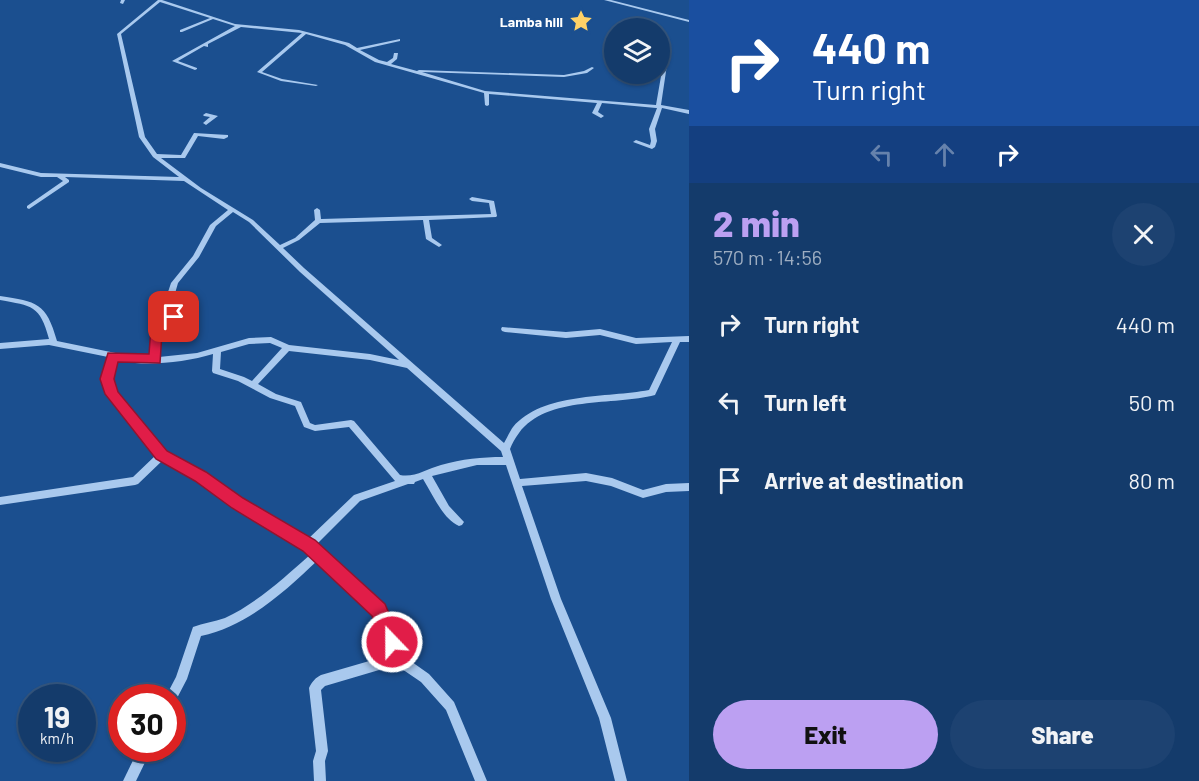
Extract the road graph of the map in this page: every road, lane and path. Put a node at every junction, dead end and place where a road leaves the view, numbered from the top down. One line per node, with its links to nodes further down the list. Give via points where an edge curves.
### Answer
1 (606, 0): 4 (street)
2 (161, 1): 3 (street); 27 (street, via 119,34 142,137)
3 (212, 19): 5 (street); 6 (street)
4 (689, 21)
5 (240, 26): 7 (street); 13 (street, via 174,61)
6 (181, 31)
7 (305, 33): 9 (street); 16 (street, via 259,72)
8 (399, 40): 9 (street)
9 (357, 49): 11 (street)
10 (396, 54): 11 (street)
11 (387, 64): 14 (street)
12 (592, 68): 14 (street, via 564,76)
13 (195, 69)
14 (413, 71): 17 (street)
15 (661, 84): 20 (street)
16 (316, 85)
17 (486, 92): 18 (street); 19 (street)
18 (600, 102): 20 (street); 23 (street, via 595,113)
19 (487, 105)
20 (659, 107): 21 (street); 26 (street, via 652,129 652,147)
21 (689, 112)
22 (206, 115): 24 (street, via 215,116)
23 (601, 116)
24 (206, 123)
25 (224, 137): 27 (street, via 196,134 183,157)
26 (636, 142)
27 (155, 156): 30 (street)
28 (0, 165): 29 (street)
29 (41, 175): 30 (street); 32 (street, via 67,181)
30 (189, 180): 33 (street)
31 (472, 199): 35 (street, via 492,202 494,216)
32 (29, 207)
33 (232, 210): 38 (street, via 251,221); 48 (street, via 213,225 196,257 175,283 168,304 174,317 155,331)
34 (317, 210): 36 (street)
35 (426, 219): 36 (street); 37 (street, via 429,239)
36 (318, 221): 38 (street)
37 (439, 245)
38 (279, 248): 49 (street)
39 (0, 298): 42 (street, via 39,308 47,315)
40 (505, 329): 43 (street, via 566,335 600,332 636,341)
41 (689, 339): 43 (street)
42 (52, 342): 44 (street); 47 (street)
43 (676, 342): 51 (street, via 652,393 568,401 539,413 512,432)
44 (0, 346)
45 (287, 348): 46 (street, via 261,340); 49 (street); 50 (street)
46 (217, 351): 48 (street); 50 (street, via 216,371)
47 (112, 357): 48 (street); 52 (street, via 107,379 111,394)
48 (155, 359)
49 (410, 365): 51 (street)
50 (253, 385): 55 (street, via 298,404 307,425 315,428 351,423 397,478)
51 (506, 449): 53 (street)
52 (162, 455): 58 (street, via 135,481); 60 (street)
53 (509, 461): 54 (street, via 477,461); 56 (street)
54 (426, 475): 55 (street); 59 (street, via 446,509)
55 (411, 481): 60 (street, via 357,498)
56 (517, 483): 57 (street, via 586,477 643,494); 68 (street, via 555,599 605,718)
57 (689, 487)
58 (0, 501)
59 (459, 522)
60 (309, 545): 61 (street)
61 (318, 554): 62 (street, via 378,610); 63 (street, via 291,579 242,613 213,629 197,631)
62 (397, 659): 66 (street, via 321,681 315,688 322,751); 67 (street, via 425,678 450,706)
63 (178, 684)
64 (139, 762): 65 (street)
65 (129, 781)
66 (320, 781)
67 (481, 781)
68 (621, 781)

